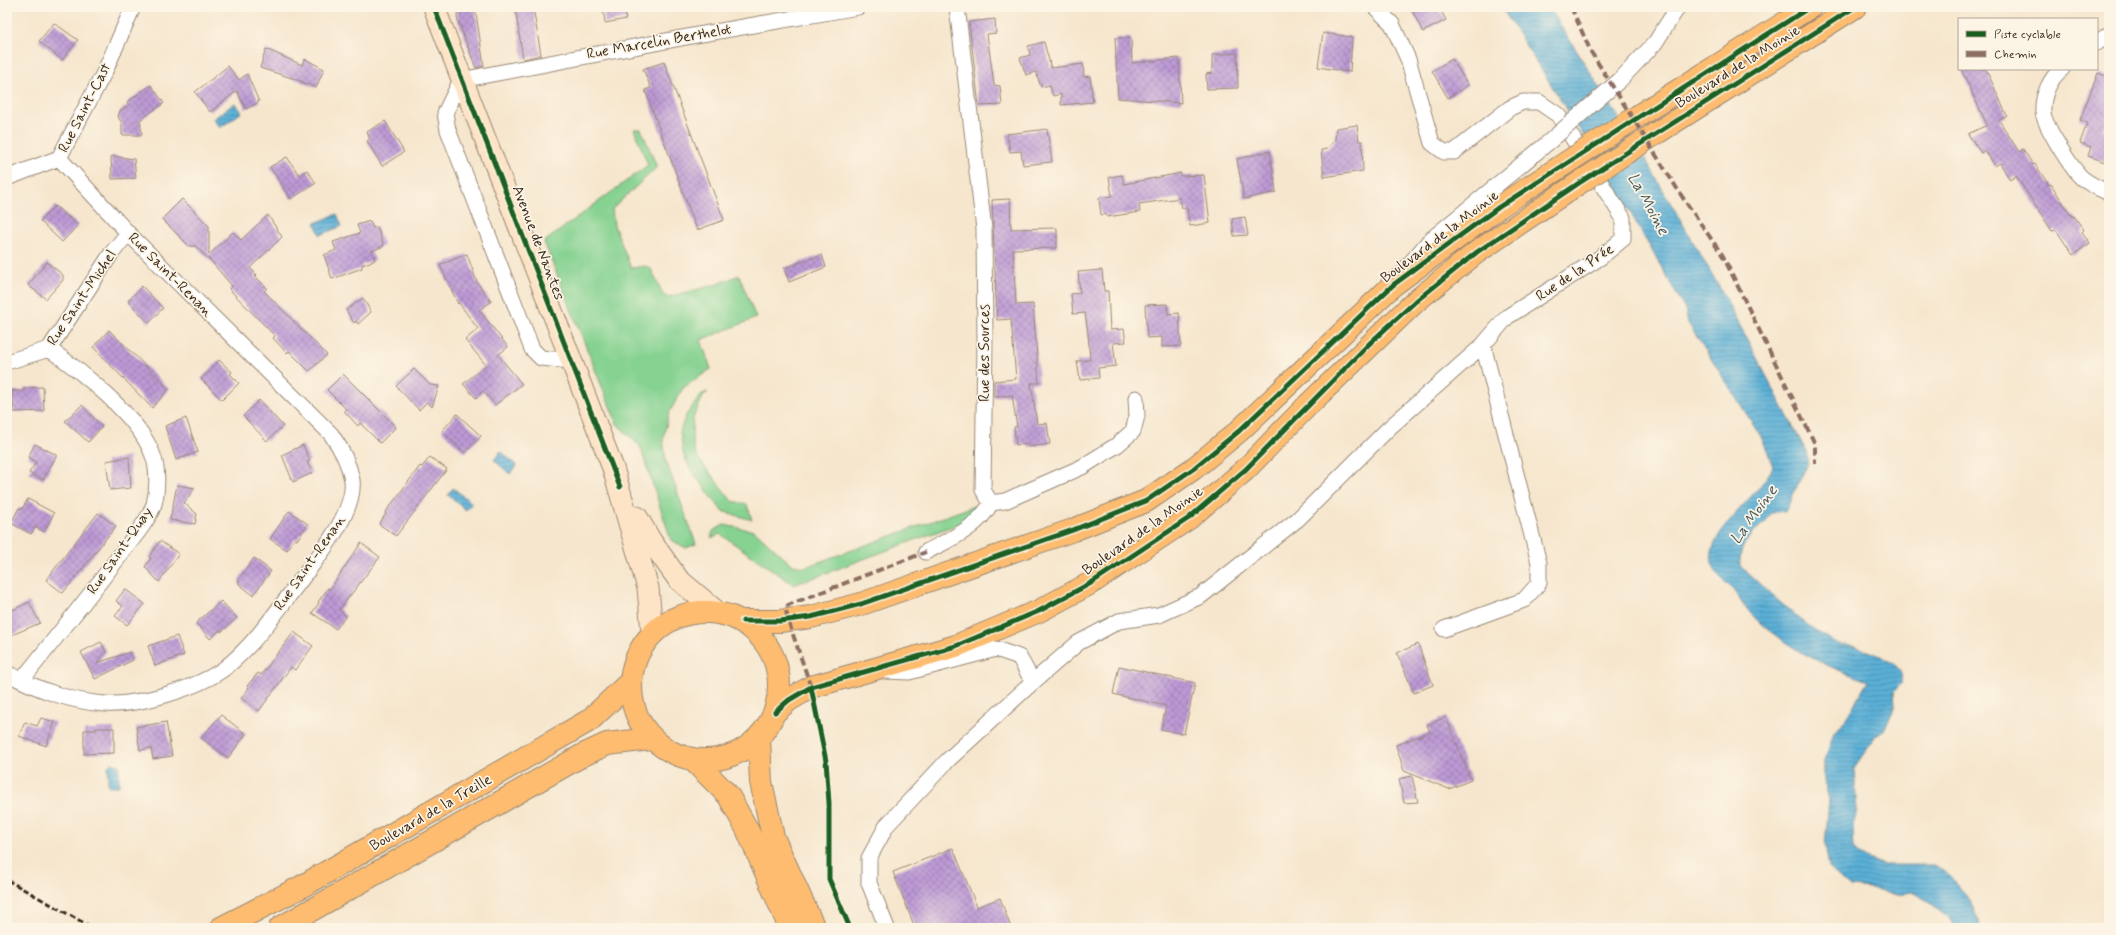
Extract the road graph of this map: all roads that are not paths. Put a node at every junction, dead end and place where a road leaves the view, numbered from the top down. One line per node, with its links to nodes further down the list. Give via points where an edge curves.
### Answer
1 (133, 7): 13 (street, Rue Saint-Cast, via 105,71)
2 (434, 7): 12 (main road, Avenue de Nantes)
3 (858, 7): 12 (street, Rue Marcelin Berthelot)
4 (957, 7): 24 (street, Rue des Sources, via 984,229 983,490)
5 (1375, 7): 18 (street, Rue de la Prée, via 1392,24 1408,59 1432,143 1444,152 1454,152 1510,108 1523,102 1539,102 1558,115 1624,218 1623,239 1601,257 1507,317)
6 (1678, 7): 17 (street, bridge, via 1655,43 1620,80 1429,240)
7 (1810, 7): 17 (main road, Boulevard de la Moinie, bridge, via 1499,207)
8 (1855, 7): 30 (main road, Boulevard de la Moinie, bridge, via 1578,183 1477,252 1416,301 1314,399 1246,470 1189,518 1091,583 1039,611 956,646)
9 (2109, 34): 10 (street)
10 (2098, 42)
11 (2061, 70): 15 (street, via 2045,94 2043,113 2066,158 2082,178)
12 (461, 80): 20 (main road, Avenue de Nantes); 20 (street, via 445,113 448,130 532,349 541,358)
13 (59, 158): 14 (street, Rue Saint-Cast); 16 (street, Rue Saint-Renan)
14 (7, 178)
15 (2109, 193)
16 (128, 233): 19 (street, Rue Saint-Michel, via 111,254); 32 (street, Rue Saint-Renan, via 331,434 346,459 352,482 349,500 333,535 262,630 240,654 205,680 152,698 106,704 84,702)
17 (1393, 285): 27 (main road, Boulevard de la Moinie, via 1239,431 1193,469 1146,501 1073,530 861,604 811,617 780,621)
18 (1483, 345): 28 (street, via 1539,563 1539,584 1524,600); 34 (street, via 1389,428 1298,519 1201,596 1159,615 1119,621 1078,643)
19 (49, 349): 21 (street, Rue Saint-Michel); 32 (street, Rue Saint-Quay, via 74,366 134,422 146,438 153,454 156,486 154,504 144,522 95,589)
20 (571, 361): 23 (main road, Avenue de Nantes)
21 (7, 362)
22 (1136, 398): 24 (street, via 1137,416 1133,431 1117,445 1082,466 1005,501)
23 (620, 487): 26 (main road, Avenue de Nantes, via 651,541 678,579); 29 (main road, Avenue de Nantes, via 648,588)
24 (991, 503): 25 (street, via 986,514 972,526)
25 (926, 552)
26 (716, 611): 27 (main road); 29 (main road, via 669,621)
27 (744, 621): 35 (main road, via 763,638 776,661 780,686)
28 (1444, 629)
29 (652, 632): 33 (main road, via 643,644)
30 (875, 670): 34 (street, via 909,672 996,649 1019,657); 35 (main road, Boulevard de la Moinie, via 811,687)
31 (7, 673): 32 (street, Rue Saint-Renan)
32 (22, 680)
33 (630, 682): 37 (main road, via 634,713); 39 (main road, Boulevard de la Treille, via 590,720 301,887)
34 (1033, 682): 43 (street, via 948,760 887,825 869,858 869,883)
35 (775, 712): 36 (main road)
36 (759, 738): 38 (main road, via 740,750 719,758); 42 (main road, via 761,782 773,837)
37 (651, 739): 38 (main road, via 667,751); 40 (main road, Boulevard de la Treille, via 607,744 584,755)
38 (694, 761): 41 (main road, via 728,795 747,829)
39 (223, 927)
40 (280, 928)
41 (790, 928)
42 (814, 928)
43 (887, 928)

